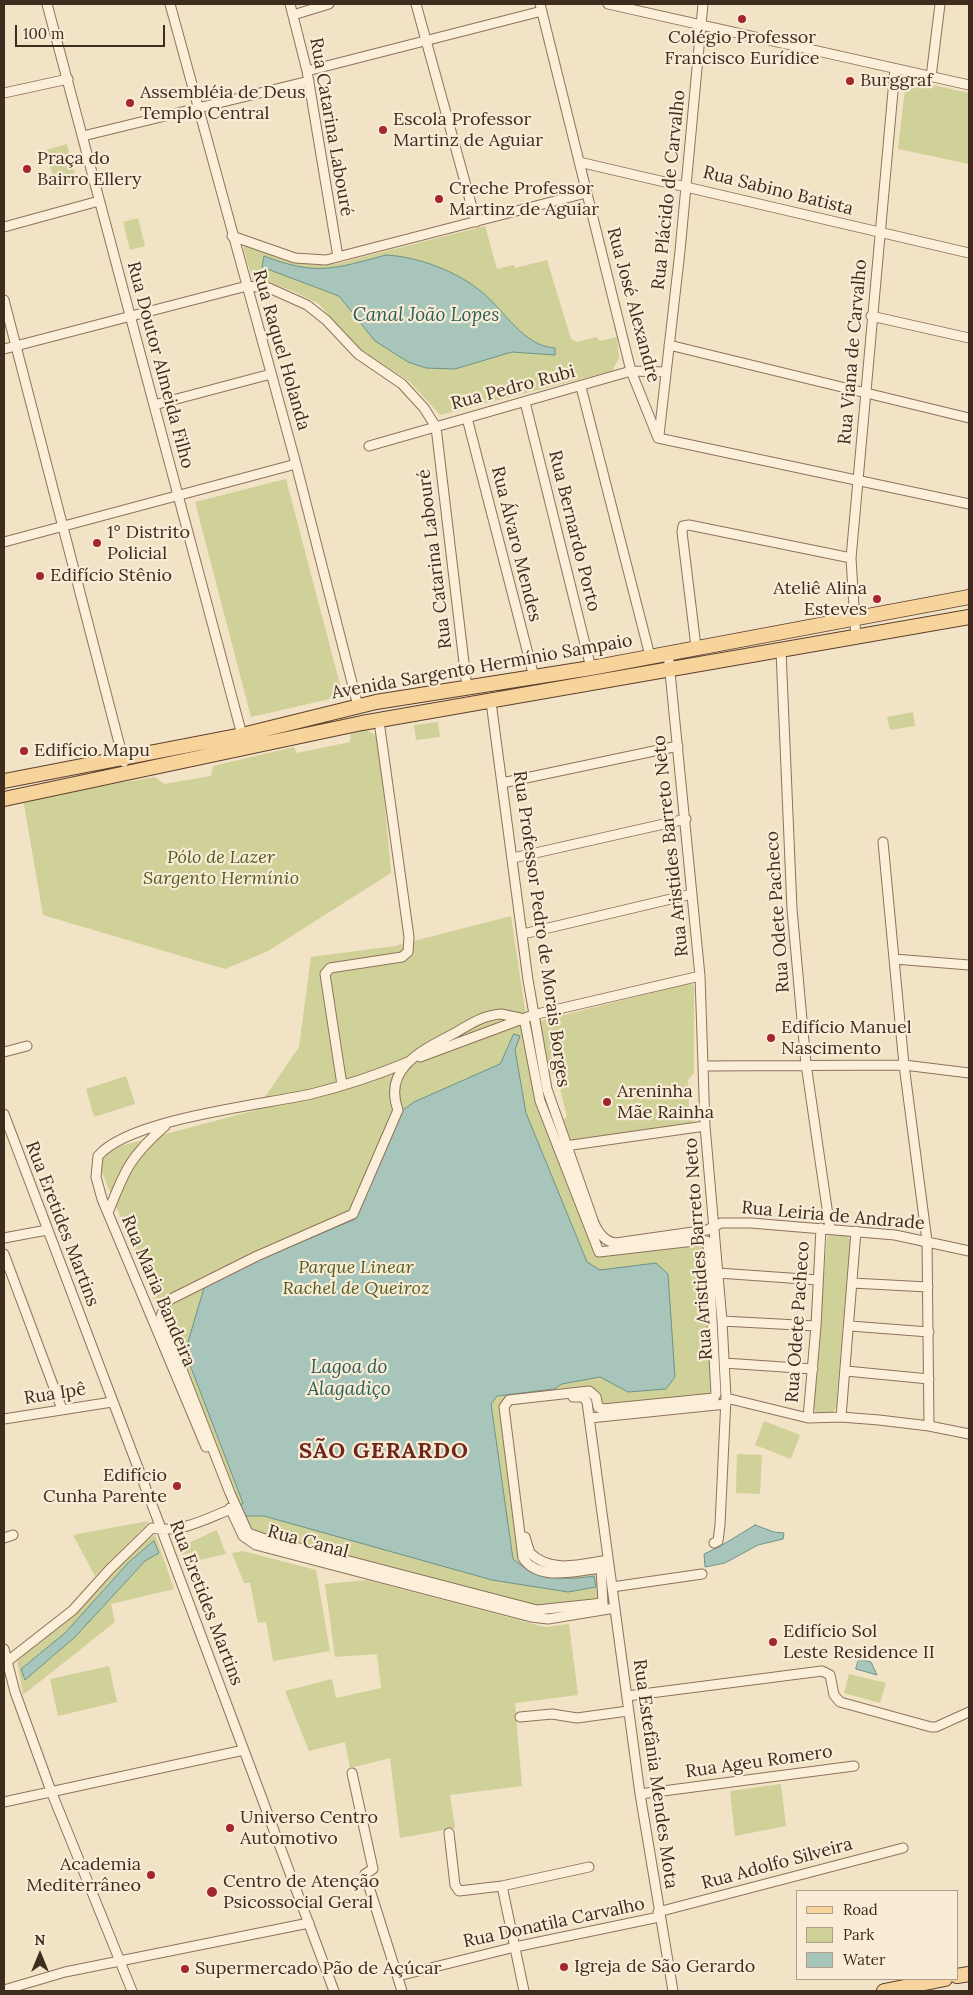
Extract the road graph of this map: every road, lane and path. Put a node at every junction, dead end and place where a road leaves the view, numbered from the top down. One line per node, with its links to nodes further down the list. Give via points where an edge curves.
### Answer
1 (47, 4): 16 (street, Rua Doutor Almeida Filho)
2 (170, 4): 20 (street, Rua Raquel Holanda)
3 (290, 4): 10 (street, Rua Catarina Labouré)
4 (329, 4): 10 (street)
5 (416, 4): 12 (street)
6 (608, 4): 11 (street)
7 (703, 4): 11 (street, Rua Plácido de Carvalho)
8 (940, 4): 15 (street)
9 (541, 8): 12 (street); 22 (street, Rua José Alexandre)
10 (293, 15): 14 (street, Rua Catarina Labouré)
11 (701, 25): 13 (street); 23 (street, Rua Plácido de Carvalho)
12 (426, 40): 14 (street); 26 (street)
13 (895, 68): 15 (street); 28 (street, Rua Viana de Carvalho)
14 (307, 71): 17 (street, Rua Catarina Labouré)
15 (931, 76): 18 (street)
16 (68, 79): 19 (street); 21 (street, Rua Doutor Almeida Filho)
17 (309, 81): 20 (street); 31 (street, Rua Catarina Labouré)
18 (969, 85)
19 (4, 93)
20 (198, 106): 21 (street); 29 (street, Rua Raquel Holanda)
21 (83, 136): 25 (street, Rua Doutor Almeida Filho)
22 (579, 162): 23 (street, Rua Sabino Batista); 24 (street, Rua José Alexandre)
23 (686, 185): 28 (street, Rua Sabino Batista); 37 (street, Rua Plácido de Carvalho)
24 (586, 193): 26 (street); 40 (street, Rua José Alexandre)
25 (100, 201): 27 (street); 34 (street, Rua Doutor Almeida Filho)
26 (476, 222): 31 (street)
27 (4, 227)
28 (881, 232): 30 (street, Rua Sabino Batista); 35 (street, Rua Viana de Carvalho)
29 (232, 236): 31 (street, via 295,258 318,261); 32 (street, Rua Raquel Holanda)
30 (969, 253)
31 (338, 257)
32 (247, 286): 34 (street); 42 (street, Rua Raquel Holanda); 49 (street, via 269,288 307,305 358,354 402,384)
33 (4, 300): 38 (street)
34 (130, 316): 38 (street); 46 (street, Rua Doutor Almeida Filho)
35 (871, 316): 36 (street); 44 (street, Rua Viana de Carvalho)
36 (969, 338)
37 (669, 345): 41 (street, Rua Plácido de Carvalho); 44 (street)
38 (17, 346): 39 (street); 56 (street)
39 (4, 349)
40 (631, 371): 41 (street, Rua Pedro Rubi); 43 (street, Rua Pedro Rubi); 50 (street, Rua José Alexandre)
41 (666, 372): 50 (street, Rua Plácido de Carvalho)
42 (271, 374): 46 (street); 52 (street, Rua Raquel Holanda)
43 (581, 387): 45 (street, Rua Pedro Rubi); 66 (street)
44 (866, 395): 48 (street); 53 (street, Rua Viana de Carvalho)
45 (526, 402): 47 (street, Rua Pedro Rubi); 67 (street, Rua Bernardo Porto)
46 (154, 405): 54 (street, Rua Doutor Almeida Filho)
47 (467, 418): 49 (street, Rua Pedro Rubi); 69 (street, Rua Álvaro Mendes)
48 (969, 418)
49 (436, 427): 51 (street, Rua Pedro Rubi); 70 (street, Rua Catarina Labouré)
50 (658, 438): 53 (street)
51 (369, 446)
52 (296, 464): 54 (street); 72 (street, Rua Raquel Holanda)
53 (858, 479): 55 (street); 58 (street, Rua Viana de Carvalho)
54 (179, 495): 56 (street); 74 (street, Rua Doutor Almeida Filho)
55 (969, 504)
56 (64, 526): 57 (street); 76 (street)
57 (4, 542)
58 (851, 558): 60 (street, Rua Viana de Carvalho); 63 (street, via 690,525 682,527)
59 (969, 597): 60 (main road, Avenida Sargento Hermínio Sampaio)
60 (855, 617): 62 (street, Rua Viana de Carvalho); 63 (main road, Avenida Sargento Hermínio Sampaio)
61 (969, 617): 62 (main road, Avenida Sargento Hermínio Sampaio)
62 (856, 638): 64 (main road, Avenida Sargento Hermínio Sampaio)
63 (696, 647): 65 (main road, Avenida Sargento Hermínio Sampaio)
64 (781, 651): 68 (main road, Avenida Sargento Hermínio Sampaio); 94 (street, Rua Odete Pacheco, via 792,909)
65 (668, 652): 66 (main road, Avenida Sargento Hermínio Sampaio); 68 (street, Rua Aristides Barreto Neto)
66 (650, 656): 67 (main road, Avenida Sargento Hermínio Sampaio)
67 (591, 668): 69 (main road, Avenida Sargento Hermínio Sampaio)
68 (670, 671): 71 (main road, Avenida Sargento Hermínio Sampaio); 75 (street, Rua Aristides Barreto Neto)
69 (534, 678): 70 (main road, Avenida Sargento Hermínio Sampaio)
70 (467, 688): 72 (main road, Avenida Sargento Hermínio Sampaio)
71 (491, 702): 73 (main road, Avenida Sargento Hermínio Sampaio); 79 (street, Rua Professor Pedro de Morais Borges)
72 (358, 706): 74 (main road, Avenida Sargento Hermínio Sampaio)
73 (379, 720): 77 (main road, Avenida Sargento Hermínio Sampaio); 98 (street, via 409,937 408,952 402,957 327,970 325,974)
74 (242, 735): 76 (main road, Avenida Sargento Hermínio Sampaio)
75 (678, 746): 79 (street); 81 (street, Rua Aristides Barreto Neto)
76 (123, 757): 77 (street); 78 (main road, Avenida Sargento Hermínio Sampaio)
77 (127, 773): 80 (main road, Avenida Sargento Hermínio Sampaio)
78 (4, 779)
79 (502, 783): 83 (street, Rua Professor Pedro de Morais Borges)
80 (4, 799)
81 (686, 820): 83 (street); 84 (street, Rua Aristides Barreto Neto)
82 (883, 842): 86 (street)
83 (513, 858): 85 (street, Rua Professor Pedro de Morais Borges)
84 (692, 894): 85 (street); 88 (street, Rua Aristides Barreto Neto)
85 (523, 934): 89 (street, Rua Professor Pedro de Morais Borges)
86 (894, 959): 87 (street); 95 (street)
87 (969, 965)
88 (700, 976): 89 (street, Rua Maria Bandeira); 96 (street, Rua Aristides Barreto Neto)
89 (533, 1015): 90 (street, Rua Maria Bandeira); 102 (street, Rua Professor Pedro de Morais Borges, via 547,1089)
90 (521, 1019): 93 (street, Rua Maria Bandeira); 93 (street, via 501,1014 486,1016 418,1053); 93 (street, via 526,1028 540,1101 599,1252 702,1240 707,1241 708,1246 714,1398 603,1410 589,1391 509,1400 504,1407 523,1558 528,1566 544,1572 601,1568 604,1603 537,1610 252,1535 246,1530 232,1500 161,1316 167,1301 257,1256 353,1214 398,1110 394,1088)
91 (27, 1046): 92 (street)
92 (4, 1052)
93 (409, 1062): 98 (street, Rua Maria Bandeira)
94 (806, 1064): 95 (street); 96 (street); 105 (street, Rua Odete Pacheco)
95 (904, 1065): 97 (street); 110 (street)
96 (704, 1066): 101 (street, Rua Aristides Barreto Neto)
97 (969, 1073)
98 (342, 1085): 100 (street, Rua Maria Bandeira)
99 (4, 1114): 106 (street, Rua Eretides Martins)
100 (169, 1123): 103 (street, via 136,1154 122,1176); 103 (street, Rua Maria Bandeira, via 124,1137 98,1156 96,1177)
101 (705, 1126): 102 (street); 104 (street, Rua Aristides Barreto Neto)
102 (565, 1146): 109 (street, Rua Professor Pedro de Morais Borges, via 594,1223)
103 (108, 1213): 134 (street, Rua Maria Bandeira)
104 (714, 1226): 105 (street, Rua Leiria de Andrade, via 721,1222); 109 (street, Rua Leiria de Andrade, via 707,1230 616,1243); 113 (street, Rua Aristides Barreto Neto)
105 (825, 1229): 107 (street, Rua Leiria de Andrade); 114 (street, Rua Odete Pacheco)
106 (47, 1230): 108 (street); 126 (street, Rua Eretides Martins)
107 (856, 1231): 110 (street, Rua Leiria de Andrade); 115 (street)
108 (4, 1238)
109 (606, 1239)
110 (927, 1241): 111 (street, Rua Leiria de Andrade); 116 (street)
111 (969, 1250)
112 (4, 1254): 127 (street)
113 (718, 1273): 114 (street); 117 (street, Rua Aristides Barreto Neto)
114 (818, 1280): 118 (street, Rua Odete Pacheco)
115 (852, 1283): 116 (street); 119 (street)
116 (928, 1287): 120 (street)
117 (722, 1321): 118 (street); 121 (street, Rua Aristides Barreto Neto)
118 (816, 1326): 122 (street, Rua Odete Pacheco)
119 (850, 1326): 120 (street); 123 (street)
120 (928, 1332): 124 (street)
121 (724, 1363): 122 (street); 125 (street, Rua Aristides Barreto Neto)
122 (813, 1369): 130 (street, Rua Odete Pacheco)
123 (846, 1371): 124 (street); 128 (street)
124 (929, 1378): 132 (street)
125 (726, 1401): 129 (street); 130 (street); 136 (street, Rua Aristides Barreto Neto, via 720,1525 718,1541)
126 (112, 1402): 127 (street, Rua Ipê); 135 (street, Rua Eretides Martins)
127 (62, 1409): 131 (street, Rua Ipê)
128 (841, 1417): 130 (street); 132 (street)
129 (590, 1418): 137 (street, Rua Estefânia Mendes Mota); 137 (street, Rua Estefânia Mendes Mota, via 583,1397 516,1404 509,1410 526,1547 530,1554 548,1565 567,1566)
130 (808, 1418)
131 (4, 1419)
132 (928, 1426): 133 (street)
133 (969, 1434)
134 (231, 1509): 135 (street, via 181,1528); 140 (street, Rua Canal, via 243,1536 256,1545 531,1617 548,1619)
135 (162, 1530): 142 (street, via 152,1528 146,1533 73,1610); 147 (street, Rua Eretides Martins)
136 (714, 1543)
137 (608, 1560): 139 (street, Rua Estefânia Mendes Mota)
138 (702, 1574): 139 (street)
139 (612, 1587): 140 (street, Rua Estefânia Mendes Mota)
140 (615, 1608): 143 (street, Rua Estefânia Mendes Mota)
141 (4, 1649): 142 (street)
142 (6, 1663): 150 (street)
143 (627, 1696): 144 (street, Rua Estefânia Mendes Mota); 145 (street, via 822,1671 830,1675 834,1695 840,1702 912,1723 936,1727)
144 (628, 1711): 146 (street, via 577,1718 552,1714); 151 (street, Rua Estefânia Mendes Mota)
145 (969, 1712)
146 (520, 1717)
147 (244, 1750): 150 (street); 158 (street, Rua Eretides Martins)
148 (854, 1766): 151 (street, Rua Ageu Romero)
149 (352, 1773): 161 (street, via 373,1869 365,1874)
150 (51, 1791): 152 (street); 160 (street)
151 (640, 1794): 157 (street, Rua Estefânia Mendes Mota)
152 (4, 1802)
153 (449, 1834): 156 (street, via 456,1889 463,1892)
154 (903, 1848): 157 (street, Rua Adolfo Silveira)
155 (589, 1867): 156 (street)
156 (502, 1886): 159 (street)
157 (659, 1915): 159 (street, Rua Donatila Carvalho); 168 (street, Rua Estefânia Mendes Mota)
158 (309, 1923): 160 (street); 165 (street, Rua Eretides Martins)
159 (515, 1947): 161 (street, Rua Donatila Carvalho); 167 (street)
160 (121, 1961): 163 (street, via 63,1972); 164 (street)
161 (398, 1976): 166 (street)
162 (940, 1980): 169 (main road)
163 (4, 1990)
164 (132, 1991)
165 (334, 1991)
166 (402, 1991)
167 (524, 1991)
168 (673, 1991)
169 (884, 1991)

